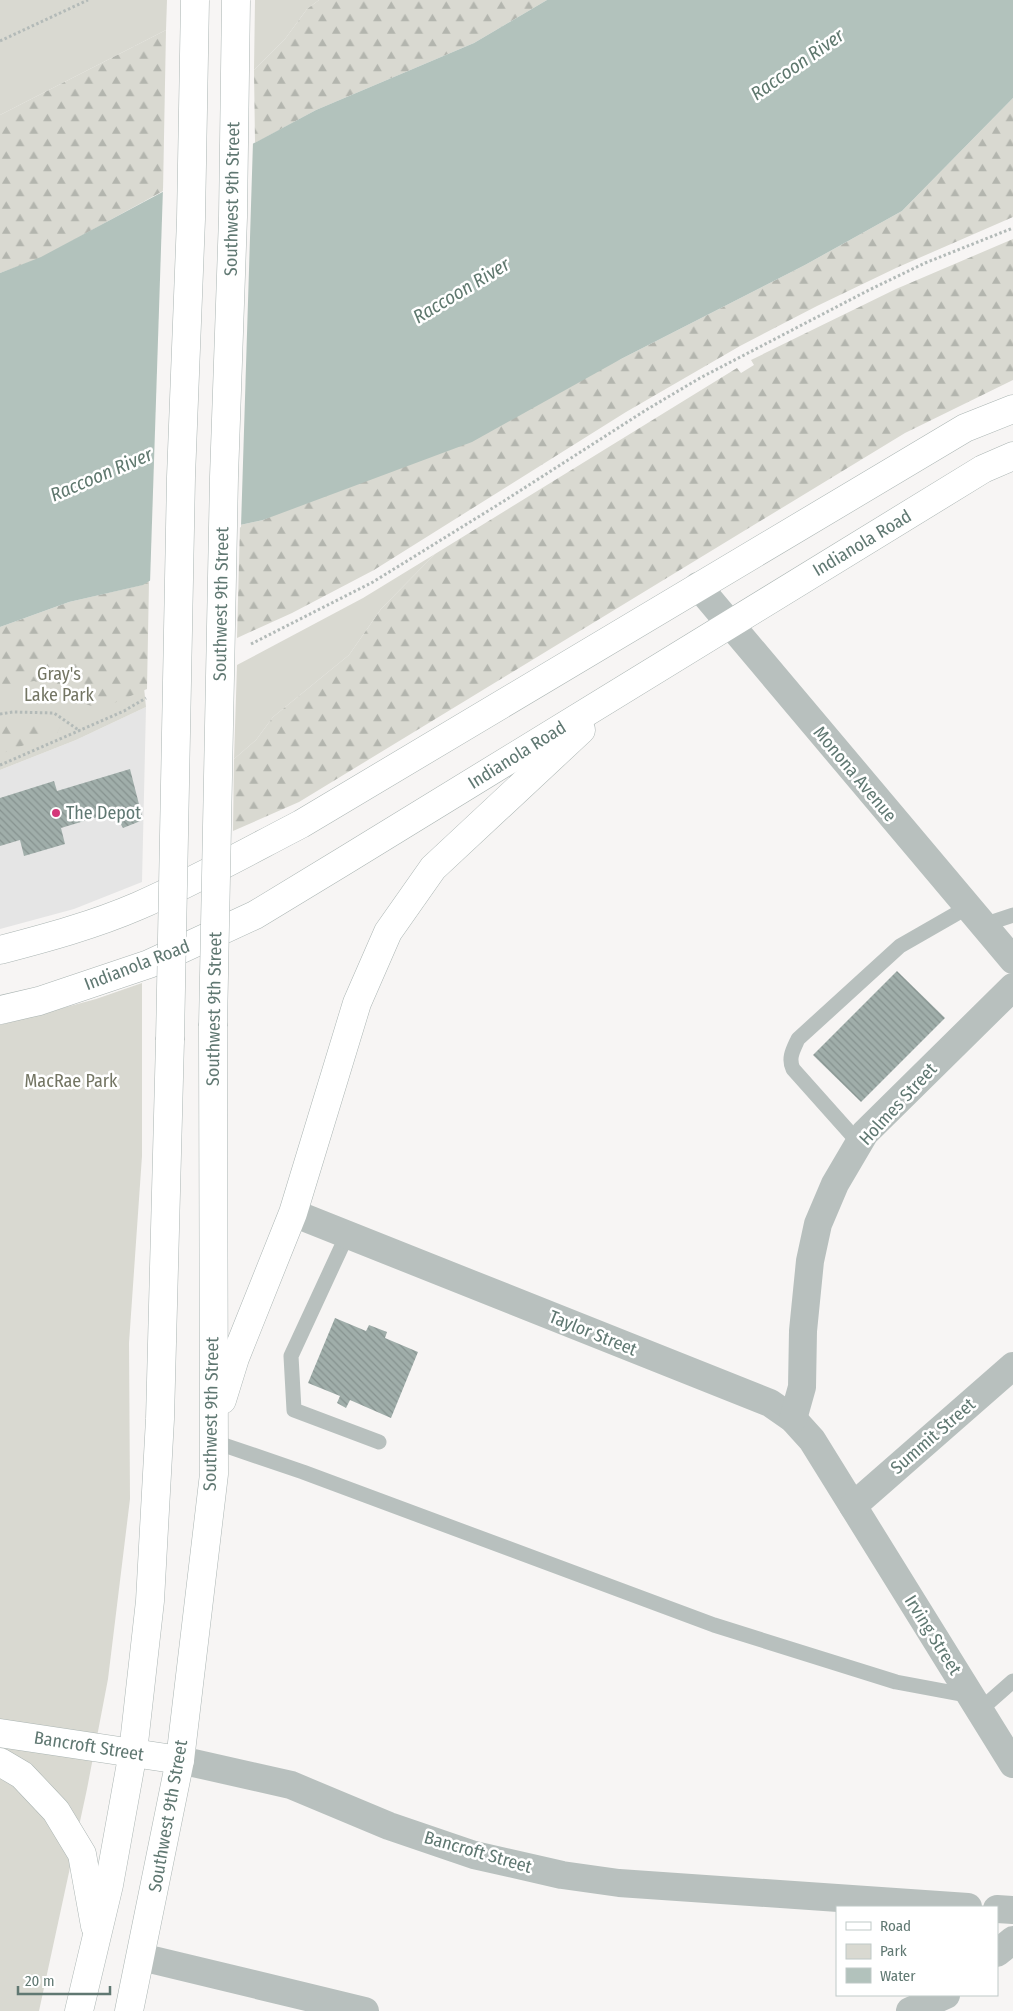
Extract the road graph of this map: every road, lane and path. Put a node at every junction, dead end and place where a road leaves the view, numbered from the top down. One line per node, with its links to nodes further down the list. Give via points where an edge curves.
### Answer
1 (88, 0): 4 (path)
2 (195, 0): 33 (main road, bridge, via 160,1419 150,1601)
3 (236, 0): 27 (main road, Southwest 9th Street, bridge, via 213,1026)
4 (0, 41)
5 (1013, 228): 10 (path, via 868,290 700,378 373,582)
6 (1013, 409): 8 (main road, via 965,428)
7 (1013, 456): 9 (main road, Indianola Road, via 983,469)
8 (698, 586): 9 (street, Monona Avenue); 18 (main road, via 301,824 137,906)
9 (730, 624): 11 (main road, Indianola Road); 17 (street, Monona Avenue)
10 (245, 647)
11 (626, 689): 21 (main road, Indianola Road, via 254,915 149,964 39,1001); 23 (main road, via 433,868 388,932 358,1003)
12 (146, 698): 14 (path)
13 (0, 714): 14 (path, via 54,713)
14 (80, 731): 15 (path)
15 (0, 765)
16 (1013, 915): 17 (lane)
17 (976, 916): 19 (street, Monona Avenue); 22 (lane, via 900,946 798,1039 790,1062 794,1069)
18 (0, 950)
19 (1013, 960)
20 (1013, 987): 22 (street, Holmes Street, via 865,1133)
21 (0, 1010)
22 (859, 1143): 26 (street, Holmes Street, via 835,1184 818,1224 810,1261 803,1331 802,1387)
23 (292, 1213): 24 (street, Taylor Street); 27 (main road, via 234,1358)
24 (347, 1235): 26 (street, Taylor Street, via 770,1403); 28 (lane, via 291,1356 294,1410)
25 (1013, 1366): 29 (street, Summit Street)
26 (793, 1419): 29 (street, Taylor Street, via 812,1440)
27 (214, 1435): 31 (lane, via 303,1472 714,1625); 34 (main road, Southwest 9th Street, via 214,1474)
28 (380, 1442)
29 (853, 1506): 31 (street, Irving Street)
30 (1013, 1681): 31 (lane)
31 (975, 1703): 36 (street, Irving Street)
32 (0, 1733): 33 (main road, Bancroft Street)
33 (133, 1752): 34 (main road, Bancroft Street); 44 (main road, via 109,1885)
34 (180, 1760): 37 (street, Bancroft Street, via 291,1785 389,1826 474,1855 562,1875 620,1883); 42 (main road, Southwest 9th Street)
35 (0, 1762): 44 (main road, via 22,1775 56,1811 82,1854 97,1934)
36 (1013, 1764)
37 (954, 1906)
38 (998, 1909): 39 (street)
39 (1013, 1910)
40 (1013, 1940): 41 (street)
41 (998, 1952)
42 (141, 1957): 45 (main road, Southwest 9th Street); 46 (street)
43 (944, 1996): 47 (street)
44 (79, 2011)
45 (129, 2011)
46 (365, 2011)
47 (910, 2011)

